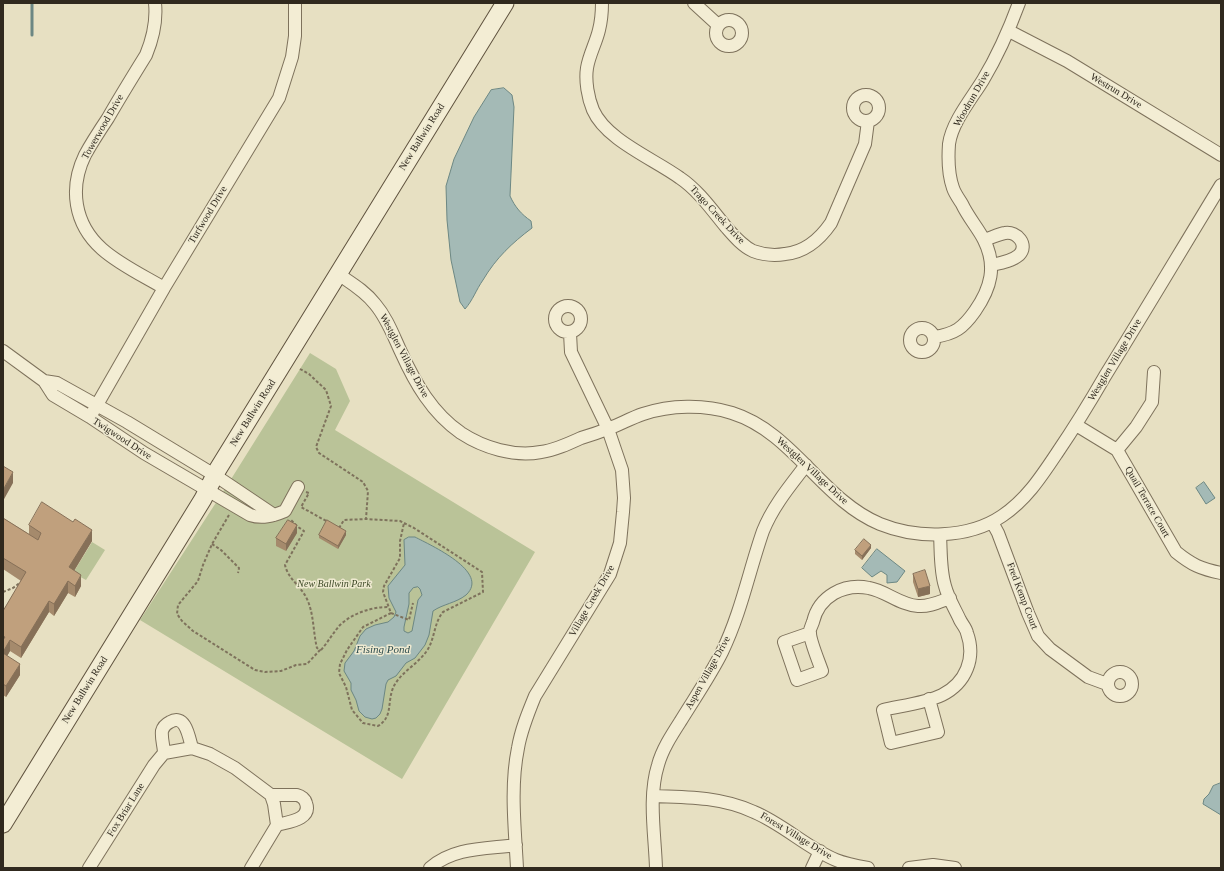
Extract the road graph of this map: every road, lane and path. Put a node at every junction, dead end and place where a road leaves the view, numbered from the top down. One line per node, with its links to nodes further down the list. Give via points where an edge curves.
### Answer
1 (155, 3): 15 (street, Towerwood Drive, via 152,41 85,155 78,176 76,198 78,214 92,239 114,259)
2 (295, 3): 15 (street, Turfwood Drive, via 292,57 278,98)
3 (504, 3): 14 (main road, New Ballwin Road)
4 (602, 3): 9 (street, Trago Creek Drive, via 599,30 587,68 589,98 598,119 616,138 690,185 732,234 752,250 768,255 789,254 814,243 823,234 831,223 865,144)
5 (694, 3): 7 (street)
6 (1019, 3): 8 (street, Woodrun Drive)
7 (718, 25)
8 (1009, 31): 10 (street, Westrun Drive, via 1067,61); 12 (street, Woodrun Drive, via 955,126 950,142 949,173 953,189)
9 (868, 122)
10 (1221, 155)
11 (1221, 185): 24 (street, Westglen Village Drive)
12 (984, 240): 13 (street, Woodrun Drive); 13 (street, via 1010,233 1021,239 1023,245 1015,258)
13 (992, 265): 17 (street, Woodrun Drive, via 986,293 970,319 949,334)
14 (338, 274): 25 (street, Westglen Village Drive, via 364,292 375,304 393,332 425,398 438,414 463,434 494,448 523,453 554,449); 28 (main road, New Ballwin Road)
15 (164, 288): 22 (street, Turfwood Drive)
16 (570, 332): 25 (street, Village Creek Drive, via 571,352)
17 (934, 337)
18 (3, 351): 21 (street, Twigwood Drive)
19 (300, 368): 34 (path, via 326,390 331,406 316,447 319,454 363,482 368,491)
20 (1154, 372): 26 (street, via 1152,402)
21 (44, 381): 22 (street, Twigwood Drive, via 57,383); 23 (street, Twigwood Drive, via 53,395)
22 (97, 405): 23 (street, Turfwood Drive); 28 (street, Twigwood Drive)
23 (90, 417): 30 (street, Twigwood Drive)
24 (1076, 426): 26 (street, Quail Terrace Court); 35 (street, Westglen Village Drive, via 1027,495)
25 (608, 429): 27 (street, Westglen Village Drive, via 658,410 700,407 719,409 735,413 764,429); 59 (street, Village Creek Drive, via 622,470 624,498 620,543 610,574 535,696 527,714 515,771)
26 (1117, 450): 42 (street, Quail Terrace Court, via 1176,552 1190,563)
27 (806, 465): 39 (street, Westglen Village Drive, via 843,501 870,520 917,534); 56 (street, Aspen Village Drive, via 770,515 738,614 722,651 668,740 656,772)
28 (216, 476): 30 (main road, New Ballwin Road); 32 (street)
29 (298, 487): 32 (street, via 285,511); 37 (path, via 309,493 301,507)
30 (206, 491): 32 (street, via 257,518); 57 (main road, New Ballwin Road)
31 (231, 512): 40 (path)
32 (274, 515)
33 (288, 516): 50 (path, via 304,531 285,565 286,571 307,598 317,648)
34 (366, 519): 36 (path); 38 (path, via 344,520)
35 (992, 522): 39 (street, Westglen Village Drive, via 973,529); 51 (street, Fred Kemp Court, via 1038,636 1050,649 1088,677)
36 (404, 523): 47 (path, via 400,558 384,586 383,592); 48 (path, via 482,572 483,592 443,612 438,618 427,650 397,681 384,722 372,726 363,723 352,710 346,687 338,673 347,650 363,627)
37 (332, 524)
38 (339, 528)
39 (940, 535): 45 (street, via 943,577)
40 (212, 544): 41 (path, via 239,568); 50 (path, via 198,581 178,605 177,614 182,621 193,631 255,670 281,671 307,664)
41 (238, 573)
42 (1221, 573)
43 (22, 581): 44 (path)
44 (3, 592)
45 (950, 598): 49 (street, via 927,606 917,606 871,588 846,588 831,595 822,603 814,617); 52 (street, via 967,632 970,660 966,673 959,682 943,694)
46 (413, 603): 48 (path, via 409,620)
47 (389, 607): 48 (path); 50 (path, via 368,609 351,617 340,625)
48 (393, 614)
49 (810, 633)
50 (320, 650)
51 (1107, 684)
52 (929, 699): 52 (street, via 883,710 891,743 938,732)
53 (192, 748): 54 (street); 54 (street, via 185,726 181,722 173,721 166,725 162,732); 55 (street, via 210,754 234,768)
54 (164, 753): 61 (street, Fox Briar Lane)
55 (271, 795): 58 (street); 58 (street, via 301,796 307,805 306,814 302,817)
56 (653, 796): 60 (street, Forest Village Drive, via 706,798 743,807 776,823); 65 (street, Aspen Village Drive)
57 (3, 824)
58 (277, 825): 62 (street)
59 (516, 845): 63 (street, via 459,852 445,857); 64 (street, Village Creek Drive)
60 (820, 851): 66 (street); 67 (street, Forest Village Drive, via 848,864)
61 (89, 868)
62 (251, 868)
63 (430, 868)
64 (517, 868)
65 (656, 868)
66 (812, 868)
67 (868, 868)
68 (909, 868): 69 (street, via 933,865)
69 (955, 868)

